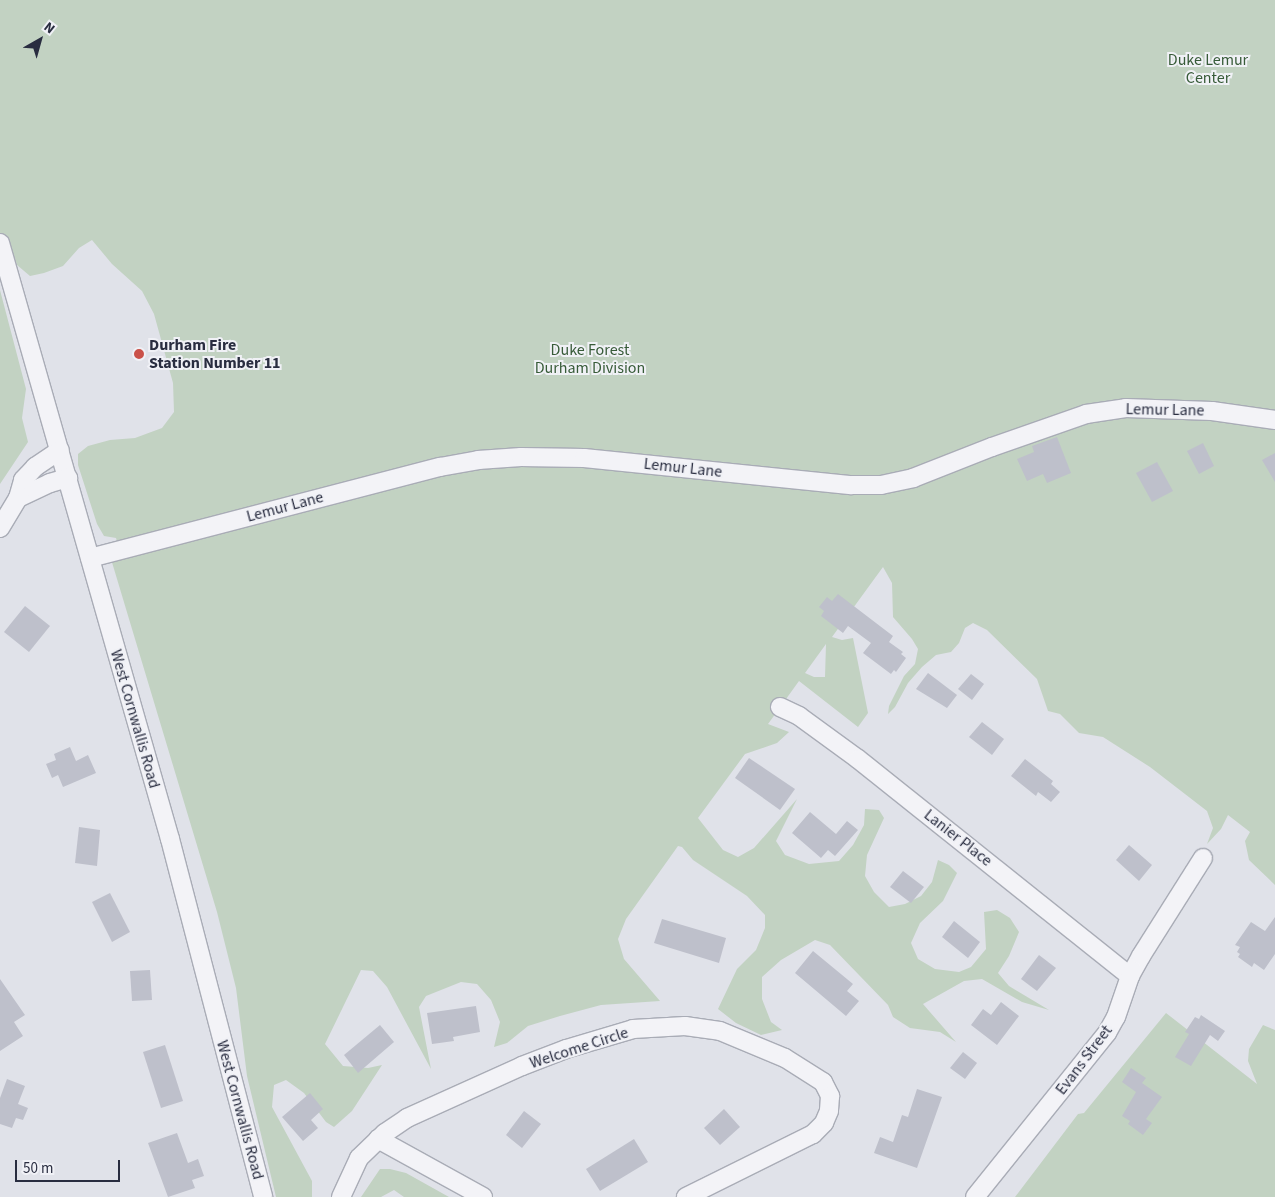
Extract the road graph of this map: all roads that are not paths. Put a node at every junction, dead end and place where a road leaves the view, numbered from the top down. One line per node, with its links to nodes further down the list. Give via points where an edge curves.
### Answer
1 (0, 243): 3 (street, West Cornwallis Road)
2 (1275, 420): 7 (street, Lemur Lane, via 1212,411 1126,408 1086,414 913,478 881,485 852,485 584,458 478,460 440,467)
3 (60, 450): 4 (street, West Cornwallis Road); 5 (street, via 35,467 23,480)
4 (68, 478): 5 (street); 7 (street, West Cornwallis Road)
5 (18, 498): 6 (street)
6 (0, 528)
7 (90, 558): 12 (street, West Cornwallis Road, via 170,839)
8 (780, 706): 10 (street, Lanier Place, via 858,759)
9 (1203, 858): 10 (street, Evans Street)
10 (1130, 976): 16 (street, Evans Street, via 1120,1008 1107,1033)
11 (378, 1139): 13 (street, Welcome Circle, via 353,1168); 14 (street); 15 (street, Welcome Circle, via 407,1118 513,1070 566,1049 633,1029 685,1026 720,1031 785,1058 823,1082 830,1096 829,1111 824,1123 813,1134)
12 (263, 1197)
13 (340, 1197)
14 (483, 1197)
15 (686, 1197)
16 (975, 1197)

